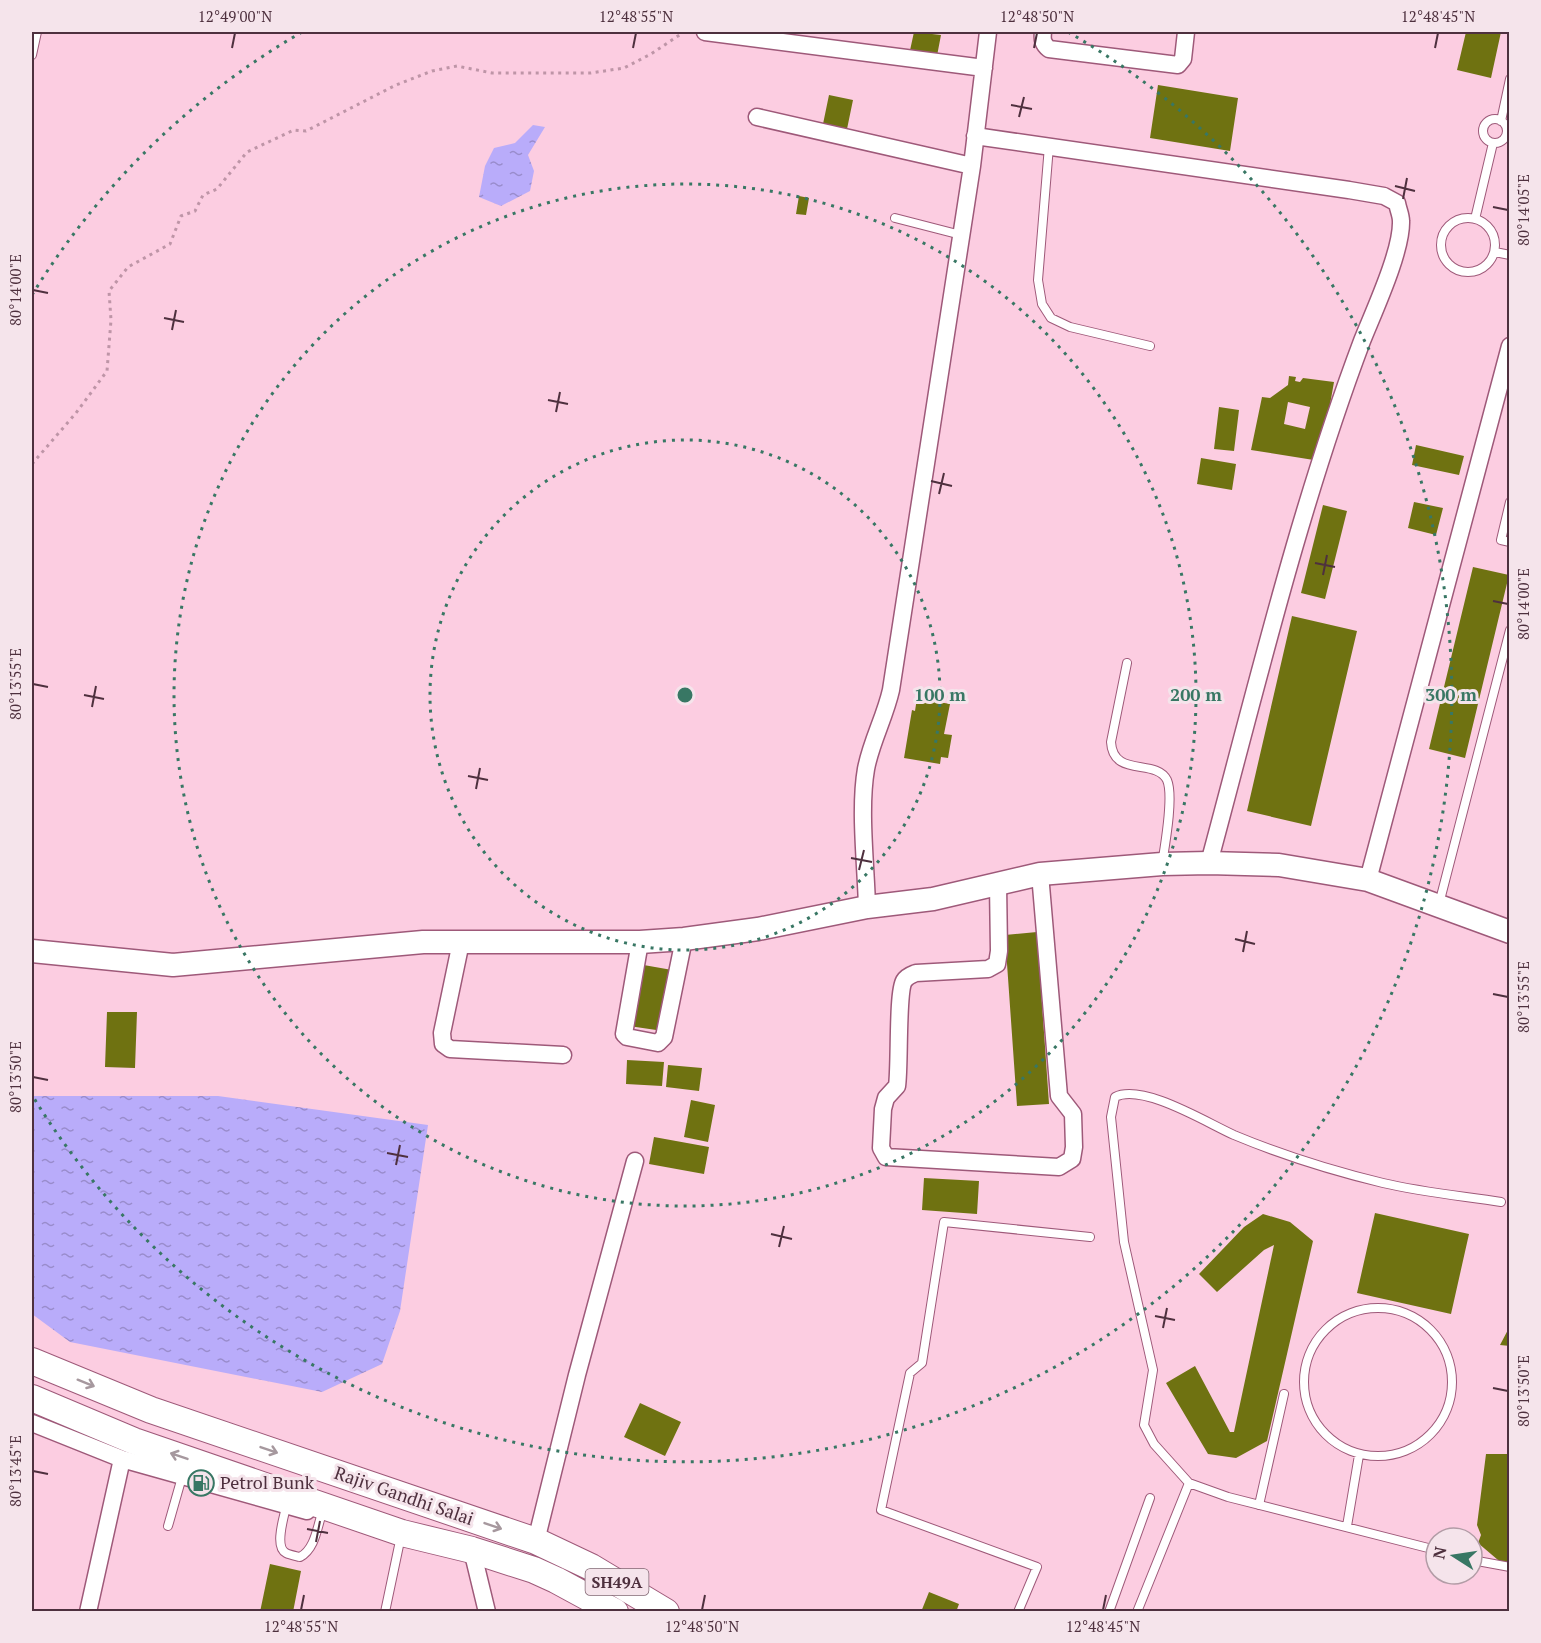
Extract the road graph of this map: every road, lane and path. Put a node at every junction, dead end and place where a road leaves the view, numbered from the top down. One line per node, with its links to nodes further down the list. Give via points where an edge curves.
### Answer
1 (37, 32): 7 (lane)
2 (684, 32): 23 (path, via 624,68 492,73 457,66 432,71 306,131 294,130 247,152 217,189 203,195 195,211 181,216 170,244 128,267 109,291 107,371)
3 (705, 32): 8 (street)
4 (988, 32): 8 (street)
5 (1043, 32): 6 (street, via 1042,40 1049,49 1178,65 1183,60)
6 (1186, 32)
7 (32, 55)
8 (984, 68): 12 (street)
9 (1509, 79): 11 (lane)
10 (757, 117): 15 (street)
11 (1501, 121): 13 (lane, via 1506,128 1505,137); 13 (lane, via 1492,120 1484,126 1485,138)
12 (975, 135): 14 (street); 15 (street)
13 (1493, 143): 17 (lane)
14 (1050, 146): 21 (lane, via 1038,280 1042,304 1051,318 1070,327); 28 (street, via 1384,196 1396,203 1401,219 1393,261 1309,495)
15 (972, 166): 18 (street)
16 (895, 218): 18 (lane)
17 (1475, 219): 19 (lane, via 1494,235); 19 (lane, via 1458,220 1445,231 1441,248 1448,264 1462,272 1479,271)
18 (961, 235): 34 (street, via 891,690 869,752 866,773)
19 (1495, 252): 20 (lane)
20 (1509, 255)
21 (1150, 346)
22 (1509, 346): 31 (street)
23 (32, 464)
24 (1509, 502): 25 (lane, via 1501,540)
25 (1509, 542)
26 (1509, 630): 33 (lane)
27 (1127, 663): 29 (lane, via 1112,751 1121,762 1166,777 1170,795)
28 (1209, 863): 29 (street); 31 (street, via 1279,865)
29 (1162, 864): 30 (street)
30 (1040, 874): 32 (street); 32 (street, via 1059,1096 1073,1114 1072,1159 1059,1167 886,1157 881,1148 884,1109 886,1098 897,1086 904,980 916,973 988,969 997,964)
31 (1368, 879): 33 (street)
32 (998, 884): 34 (street, via 933,899)
33 (1439, 905): 35 (street)
34 (867, 907): 36 (street, via 758,930)
35 (1509, 930)
36 (684, 939): 38 (street); 38 (street, via 664,1037 658,1043 624,1034)
37 (461, 942): 38 (street); 39 (street, via 423,942 173,965); 40 (street, via 442,1032 443,1044 450,1049)
38 (640, 942)
39 (32, 951)
40 (563, 1055)
41 (634, 1161): 60 (street, via 577,1375)
42 (1501, 1202): 51 (lane, via 1384,1183 1294,1157 1162,1102 1129,1093 1115,1096 1111,1117 1124,1242 1153,1370 1144,1425 1154,1444)
43 (1090, 1237): 69 (lane, via 944,1222 922,1362 910,1373 881,1510 1037,1568)
44 (32, 1361): 60 (main road, Rajiv Gandhi Salai / SH49A, one-way to 60, via 151,1410)
45 (1284, 1394): 53 (lane)
46 (32, 1398): 55 (main road, Rajiv Gandhi Salai / SH49A, one-way to 46, via 134,1441)
47 (32, 1423): 49 (street)
48 (1359, 1455): 48 (lane, via 1331,1442 1311,1417 1303,1387 1308,1356 1324,1329 1350,1312 1381,1306 1412,1314 1436,1334 1451,1361 1453,1393 1442,1423 1420,1445 1390,1457); 57 (lane)
49 (122, 1459): 50 (street); 64 (street)
50 (182, 1477): 54 (street); 56 (lane)
51 (1189, 1483): 53 (lane); 71 (lane)
52 (1150, 1498): 70 (lane)
53 (1259, 1505): 57 (lane)
54 (286, 1507): 55 (street); 55 (lane, via 281,1549 300,1557)
55 (333, 1513): 58 (main road, Rajiv Gandhi Salai / SH49A)
56 (168, 1526)
57 (1347, 1526): 59 (lane)
58 (402, 1533): 61 (main road, Rajiv Gandhi Salai / SH49A); 65 (lane)
59 (1424, 1547)
60 (550, 1548): 68 (main road, Rajiv Gandhi Salai / SH49A)
61 (472, 1550): 66 (street); 67 (main road, Rajiv Gandhi Salai / SH49A, via 545,1575)
62 (1484, 1562): 63 (lane)
63 (1509, 1567)
64 (88, 1611)
65 (385, 1611)
66 (487, 1611)
67 (615, 1611)
68 (666, 1611)
69 (1018, 1611)
70 (1109, 1611)
71 (1137, 1611)

